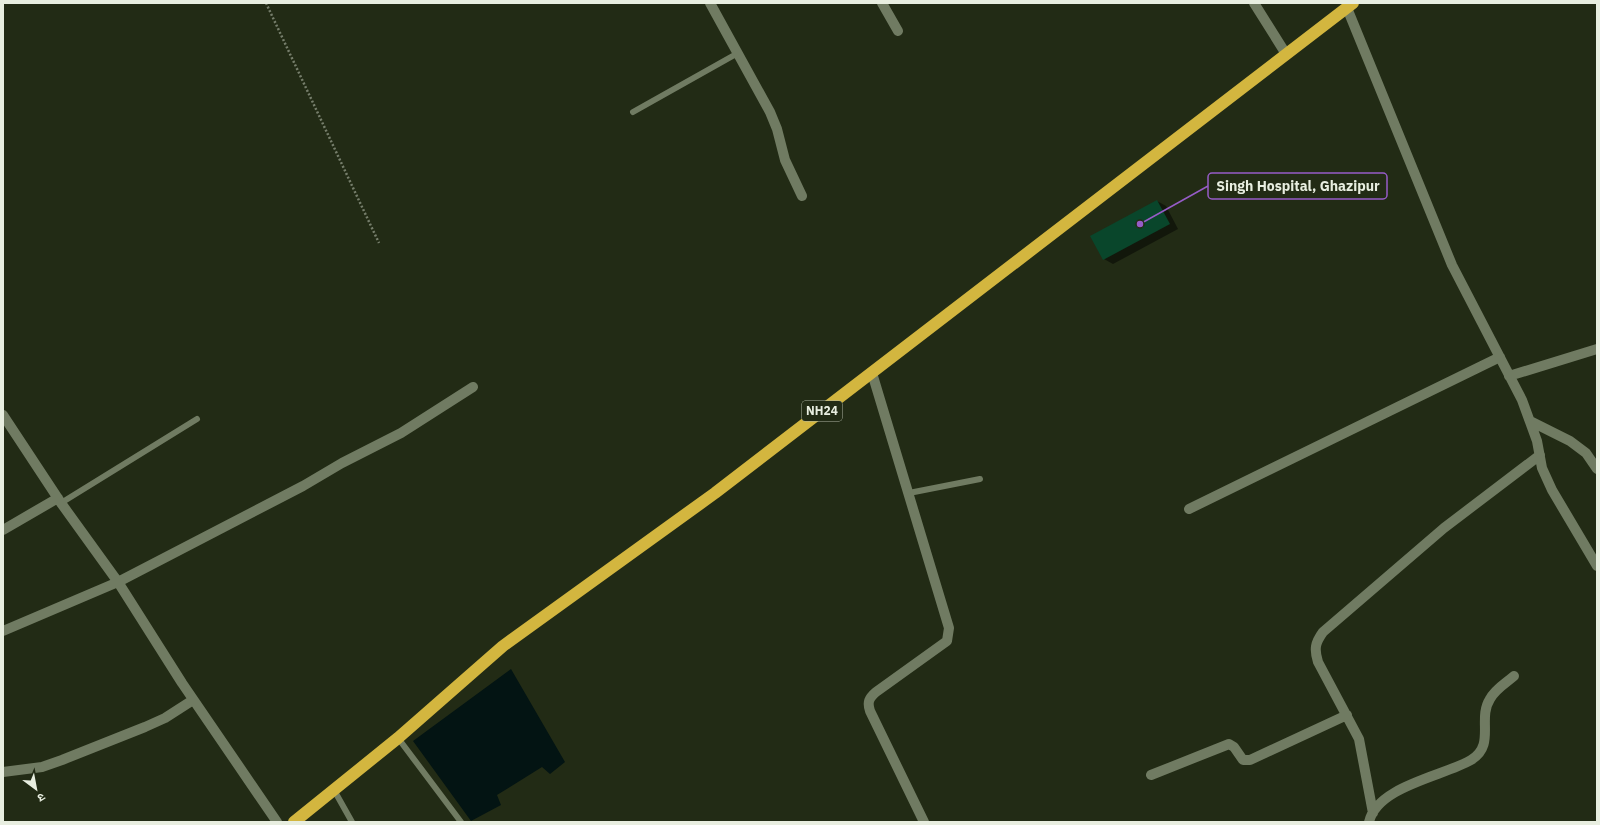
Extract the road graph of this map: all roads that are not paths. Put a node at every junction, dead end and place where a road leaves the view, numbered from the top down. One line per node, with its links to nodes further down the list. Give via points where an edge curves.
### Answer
1 (710, 3): 6 (street)
2 (882, 3): 5 (street)
3 (1254, 3): 7 (street)
4 (1350, 5): 7 (highway, NH24); 11 (street, via 1452,265)
5 (898, 30)
6 (738, 53): 8 (lane); 9 (street, via 777,129 785,160)
7 (1286, 54): 12 (highway, NH24)
8 (633, 112)
9 (802, 196)
10 (1597, 349): 13 (street)
11 (1500, 357): 13 (street); 23 (street)
12 (872, 373): 21 (street); 31 (highway, NH24, via 715,493 503,646)
13 (1509, 376): 17 (street)
14 (473, 387): 26 (street, via 401,433)
15 (3, 415): 22 (street)
16 (196, 419): 22 (lane)
17 (1530, 422): 18 (street); 19 (street, via 1570,441 1586,453)
18 (1540, 455): 25 (street, via 1542,468 1552,490); 30 (street, via 1444,528 1323,632 1315,650 1318,662)
19 (1597, 469)
20 (980, 479): 21 (lane)
21 (909, 493): 40 (street, via 949,634 947,641 940,647 876,692 868,703)
22 (59, 501): 24 (street); 26 (street)
23 (1189, 509)
24 (3, 530)
25 (1597, 566)
26 (118, 582): 27 (street); 29 (street)
27 (3, 631)
28 (1514, 676): 35 (street, via 1489,699 1485,711 1484,743 1480,753 1471,760 1389,796 1377,807)
29 (193, 700): 32 (street, via 145,727 62,760 42,767); 36 (street)
30 (1347, 715): 33 (street, via 1250,760 1243,760 1234,747 1228,744); 35 (street, via 1359,739)
31 (398, 738): 34 (highway, NH24); 39 (lane)
32 (3, 772)
33 (1151, 775)
34 (334, 790): 37 (highway, NH24); 38 (lane)
35 (1371, 818)
36 (277, 822)
37 (294, 822)
38 (352, 822)
39 (461, 822)
40 (924, 822)

